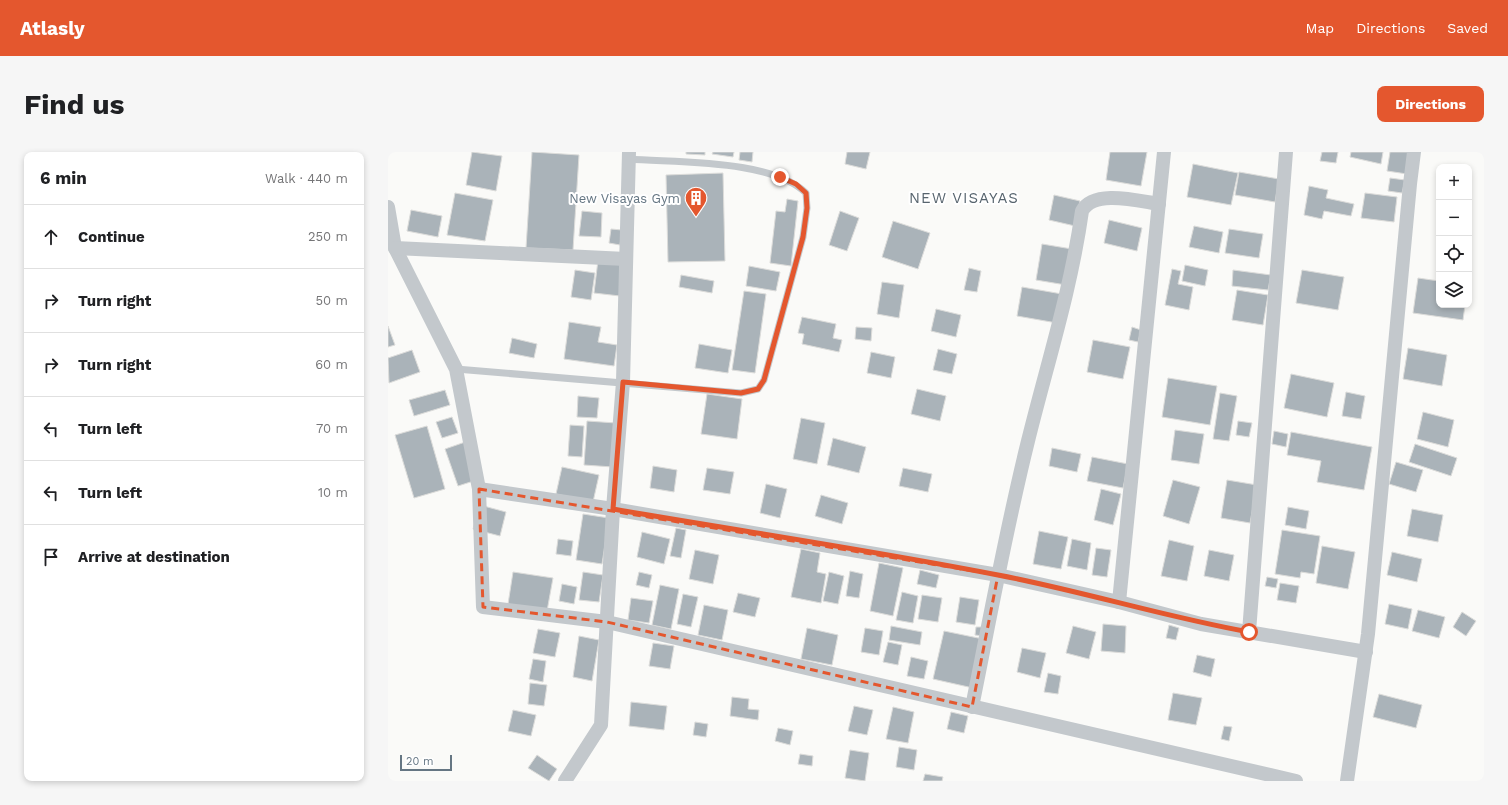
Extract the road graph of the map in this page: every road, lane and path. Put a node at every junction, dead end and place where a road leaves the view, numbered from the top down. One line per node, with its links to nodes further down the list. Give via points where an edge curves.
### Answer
1 (1164, 152): 5 (street)
2 (1286, 152): 16 (street)
3 (1414, 152): 17 (street)
4 (629, 156): 8 (street); 10 (lane, via 756,170 796,184 806,193 807,208 803,237 778,332 764,380 758,389 741,393)
5 (1159, 204): 13 (street, via 1102,199 1092,200 1082,211 1070,281 1028,440); 14 (street)
6 (388, 207): 7 (street)
7 (395, 248): 8 (street); 9 (street)
8 (626, 259): 10 (street)
9 (456, 369): 10 (lane); 11 (street)
10 (623, 382): 12 (street)
11 (479, 489): 12 (street); 15 (street, via 483,607)
12 (613, 509): 13 (street); 15 (street)
13 (998, 575): 14 (street); 18 (street)
14 (1119, 602): 16 (street, via 1201,624)
15 (607, 622): 18 (street); 19 (street, via 601,725)
16 (1249, 632): 17 (street)
17 (1366, 652): 21 (street)
18 (972, 707): 20 (street)
19 (565, 781)
20 (1296, 781)
21 (1347, 781)

